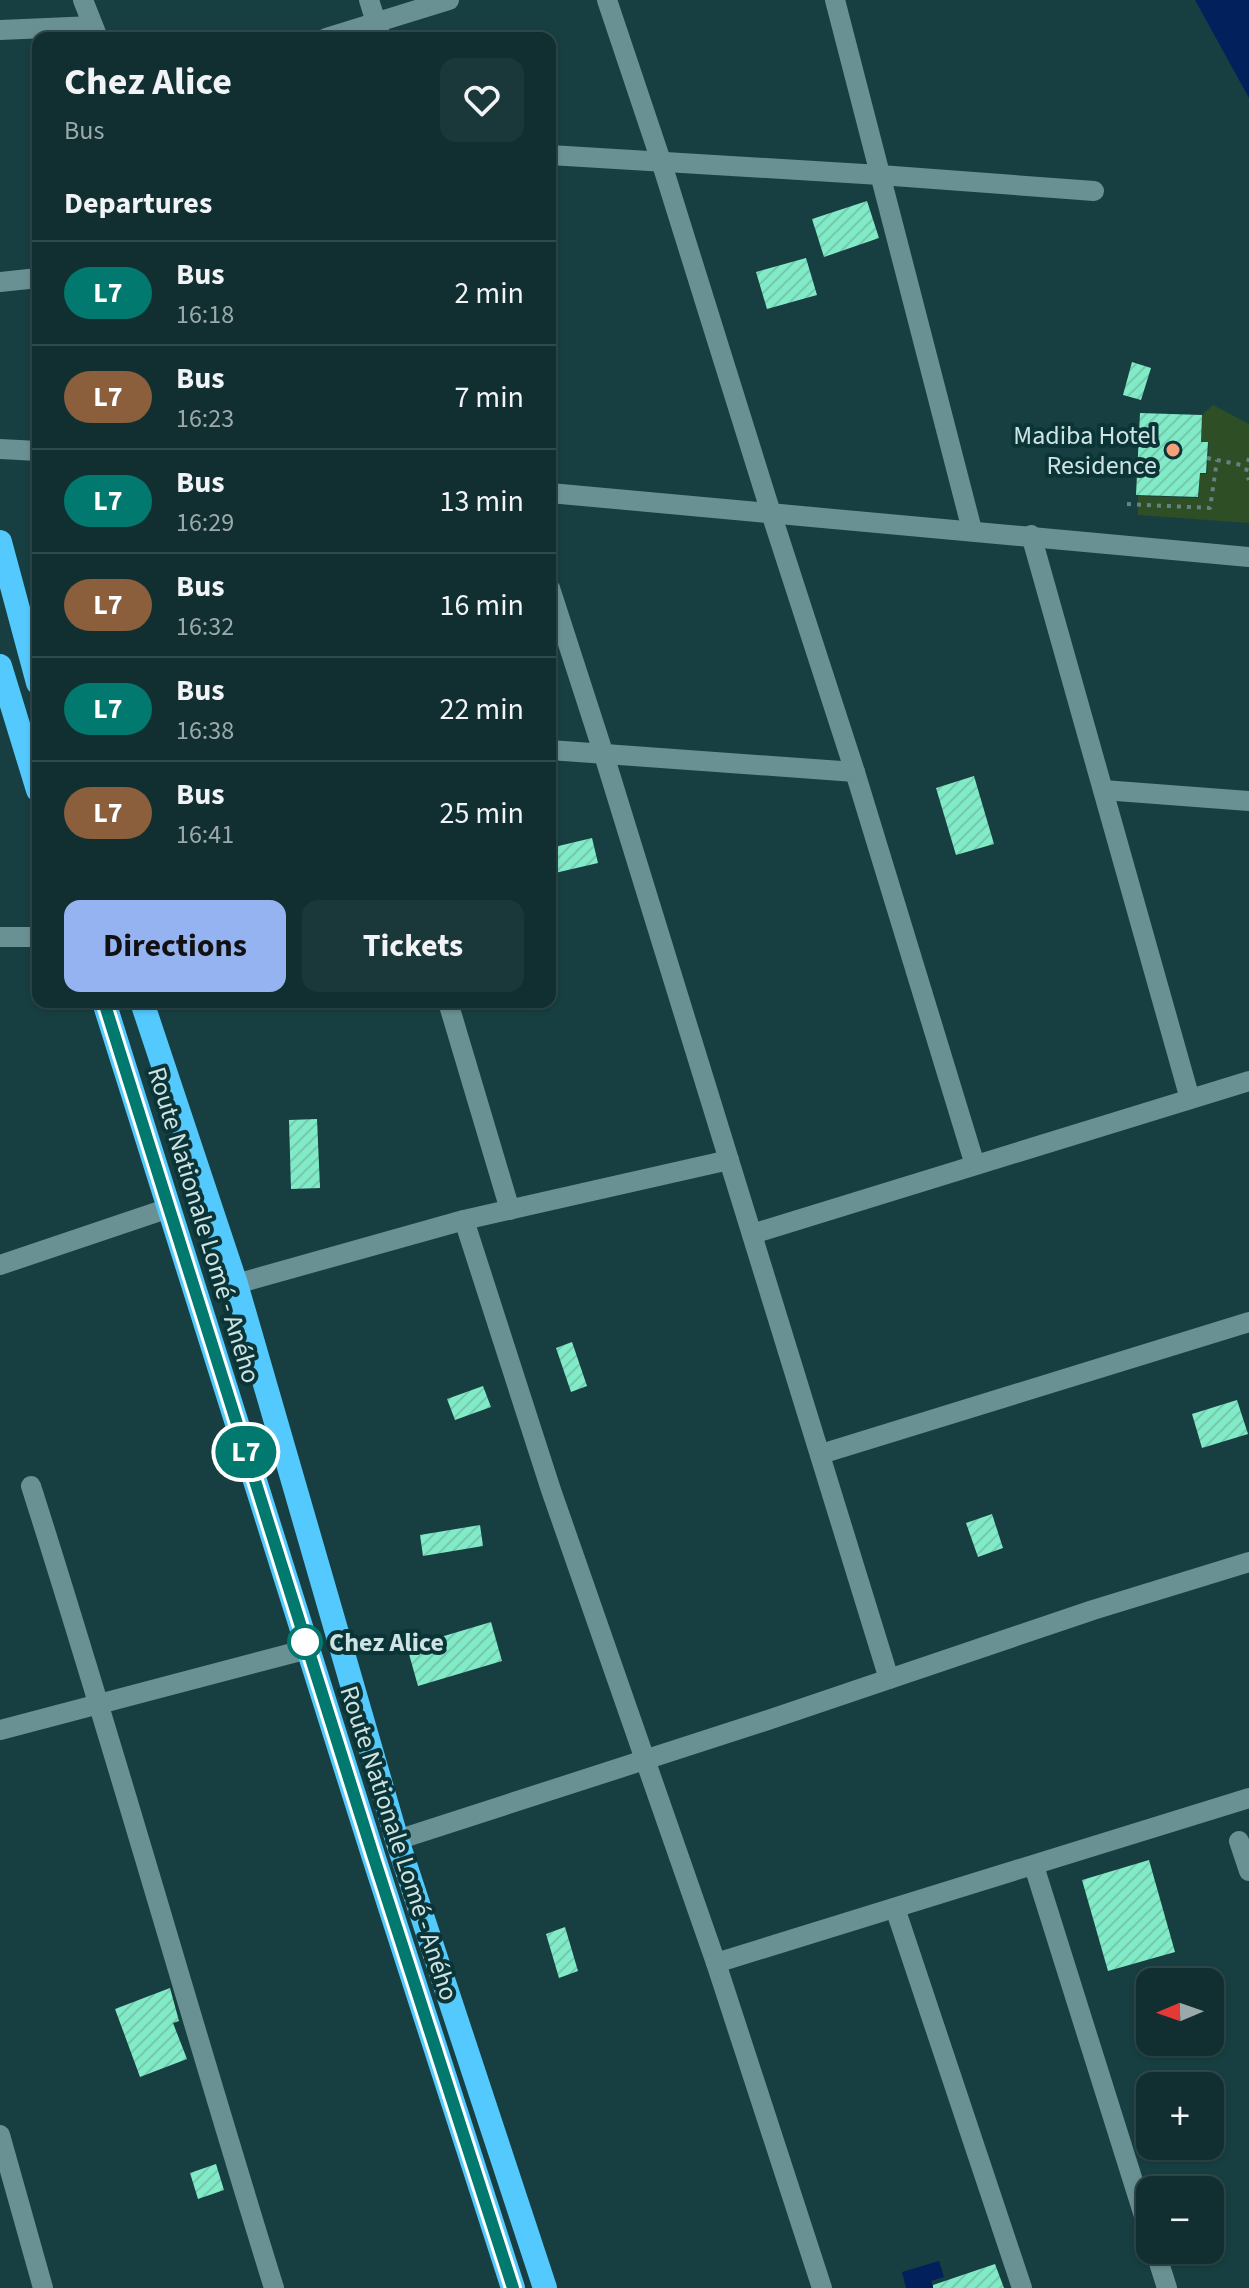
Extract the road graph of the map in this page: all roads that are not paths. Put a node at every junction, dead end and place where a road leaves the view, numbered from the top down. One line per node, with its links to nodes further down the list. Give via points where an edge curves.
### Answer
1 (83, 0): 8 (street)
2 (369, 0): 7 (street)
3 (449, 0): 7 (street)
4 (607, 0): 10 (street)
5 (835, 0): 11 (street)
6 (0, 30): 8 (street)
7 (379, 30)
8 (95, 32)
9 (556, 155): 10 (street)
10 (661, 161): 11 (street); 18 (street)
11 (880, 175): 12 (street); 19 (street)
12 (1094, 191)
13 (32, 279): 14 (street)
14 (0, 282)
15 (0, 449): 16 (street)
16 (32, 451)
17 (556, 494): 18 (street)
18 (771, 513): 19 (street); 29 (street)
19 (972, 530): 20 (street)
20 (1031, 535): 22 (street); 30 (street)
21 (0, 542): 24 (highway)
22 (1249, 557)
23 (556, 607): 27 (street)
24 (32, 663)
25 (0, 666): 28 (highway)
26 (556, 751): 27 (street)
27 (604, 755): 29 (street); 39 (street)
28 (32, 770)
29 (855, 772): 40 (street)
30 (1103, 790): 31 (street); 38 (street)
31 (1249, 801)
32 (0, 937): 33 (street)
33 (32, 937)
34 (106, 1008): 41 (highway, Route Nationale Lomé - Aného)
35 (144, 1008): 46 (highway, Route Nationale Lomé - Aného)
36 (450, 1008): 42 (street)
37 (1249, 1081): 38 (street)
38 (1190, 1099): 40 (street)
39 (729, 1160): 42 (street); 44 (street)
40 (975, 1165): 44 (street)
41 (169, 1208): 45 (street); 51 (highway, Route Nationale Lomé - Aného)
42 (510, 1210): 43 (street)
43 (464, 1220): 46 (street); 55 (street)
44 (752, 1234): 48 (street)
45 (0, 1265)
46 (236, 1284): 57 (highway, Route Nationale Lomé - Aného)
47 (1249, 1322): 48 (street)
48 (821, 1454): 52 (street)
49 (31, 1486): 53 (street)
50 (1249, 1562): 52 (street)
51 (308, 1649): 53 (street); 68 (highway, Route Nationale Lomé - Aného)
52 (889, 1679): 55 (street)
53 (101, 1703): 54 (street); 67 (street)
54 (0, 1730)
55 (644, 1760): 57 (street); 62 (street)
56 (1249, 1798): 59 (street)
57 (397, 1840): 69 (highway, Route Nationale Lomé - Aného)
58 (1239, 1841): 60 (street)
59 (1034, 1866): 61 (street); 64 (street)
60 (1249, 1871)
61 (895, 1908): 62 (street); 71 (street)
62 (716, 1963): 70 (street)
63 (0, 2135): 66 (street)
64 (1136, 2190)
65 (1159, 2264): 72 (street)
66 (43, 2288)
67 (274, 2288)
68 (513, 2288)
69 (545, 2288)
70 (822, 2288)
71 (1022, 2288)
72 (1167, 2288)

